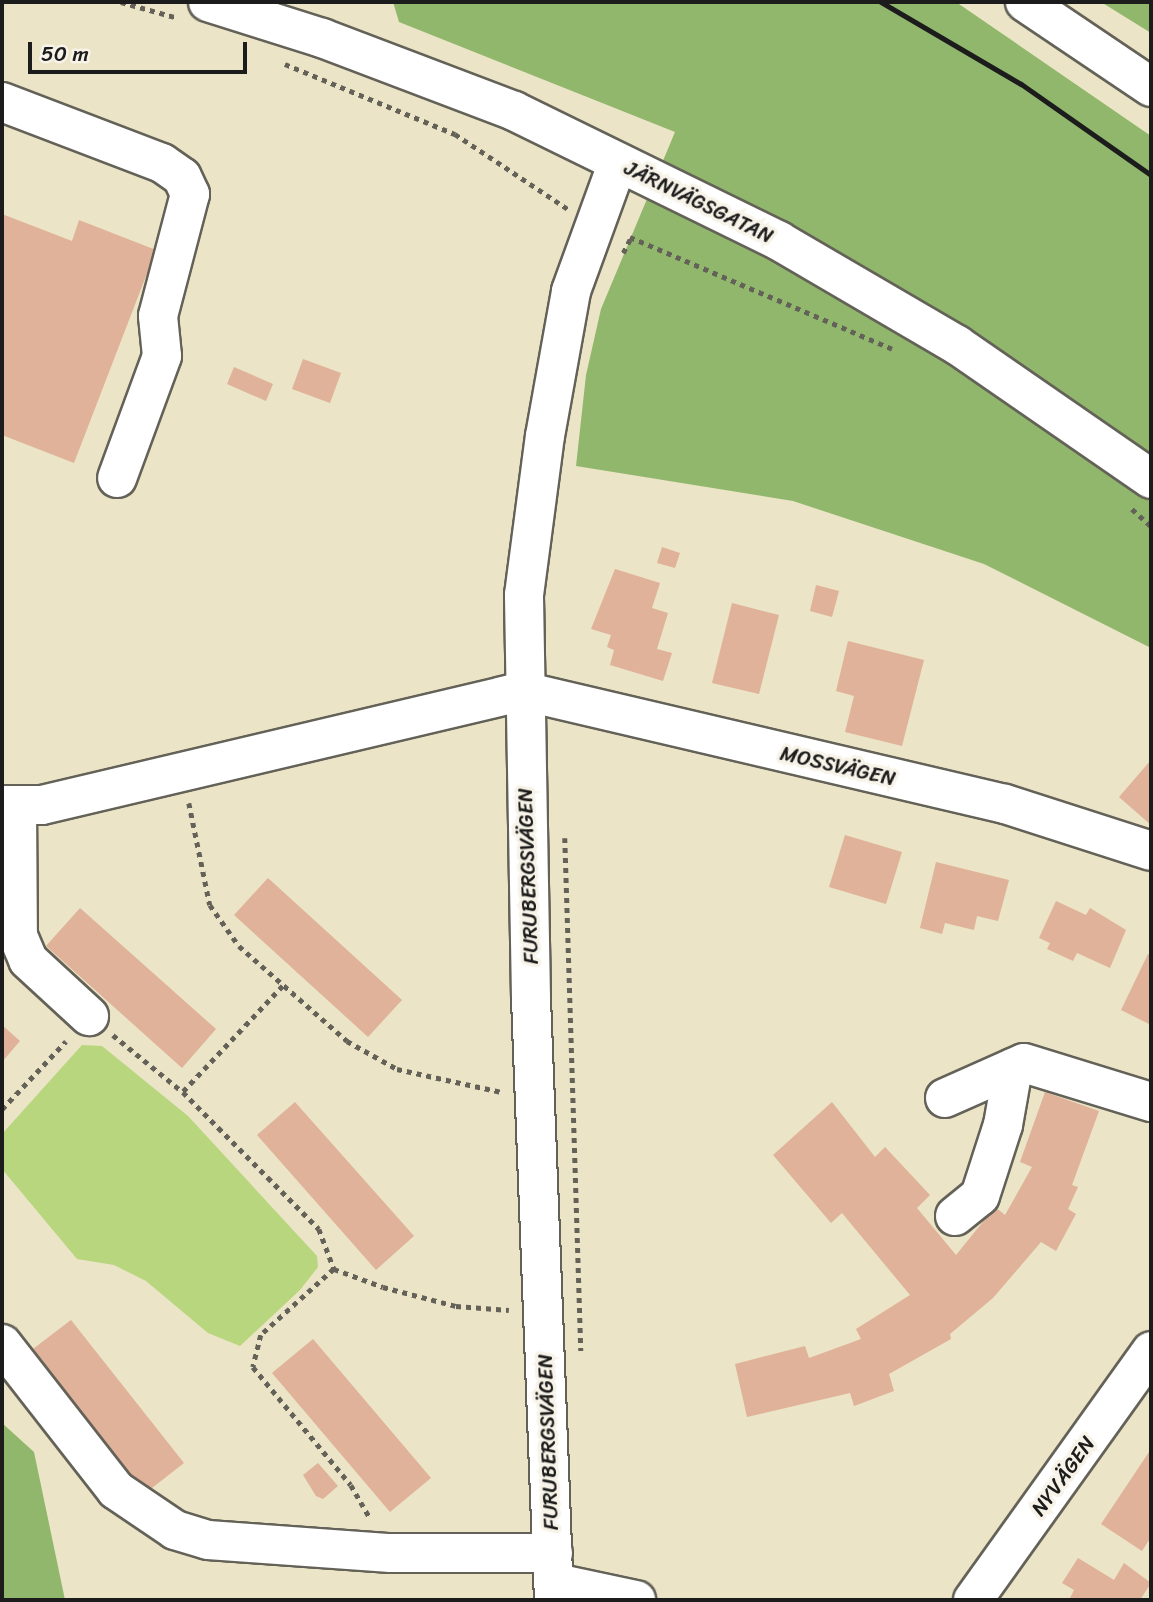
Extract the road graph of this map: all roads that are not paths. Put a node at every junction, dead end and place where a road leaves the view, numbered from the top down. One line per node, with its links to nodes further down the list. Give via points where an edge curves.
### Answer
1 (1025, 2): 3 (street)
2 (196, 11): 5 (street, JÄRNVÄGSGATAN, via 322,38 514,111)
3 (1151, 88)
4 (2, 102): 6 (street, via 163,163 182,177 190,194 158,316 162,356)
5 (618, 162): 7 (street, JÄRNVÄGSGATAN, via 779,241 957,345); 8 (street, FURUBERGSVÄGEN, via 571,290 524,595)
6 (117, 478)
7 (1136, 489)
8 (523, 691): 9 (street, via 42,805); 10 (street, MOSSVÄGEN, via 1005,804); 18 (street, FURUBERGSVÄGEN, via 536,1092 562,1310)
9 (9, 805): 11 (street, via 18,936 28,960)
10 (1151, 851)
11 (89, 1016)
12 (1013, 1068): 13 (street); 14 (street, via 1024,1063); 15 (street, via 1003,1125 980,1196)
13 (945, 1098)
14 (1151, 1102)
15 (955, 1216)
16 (2, 1344): 18 (street, via 116,1490 175,1531 208,1541 391,1553)
17 (1151, 1351): 20 (street, NYVÄGEN)
18 (554, 1579): 19 (street)
19 (636, 1600)
20 (974, 1600)

